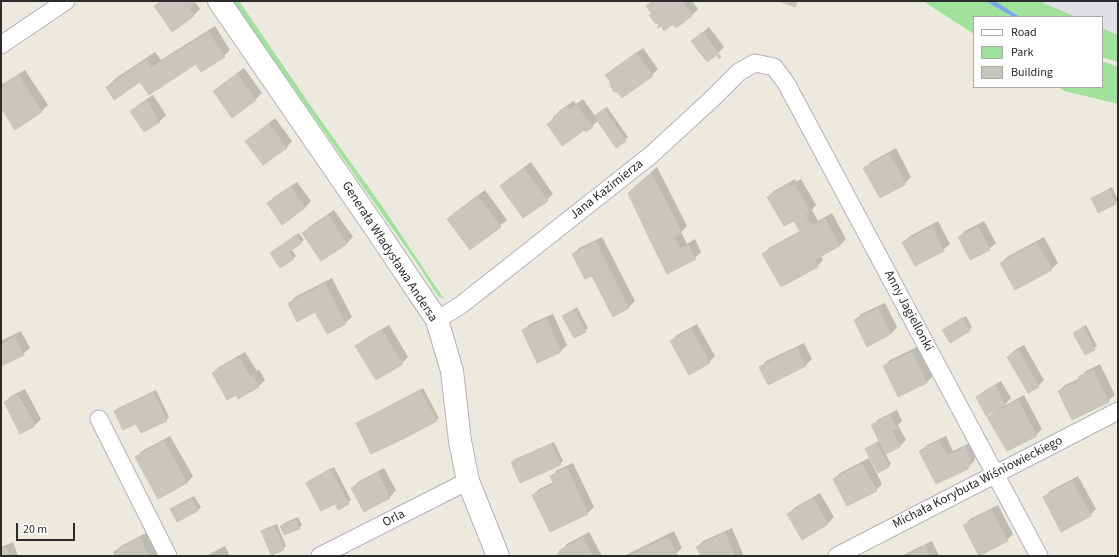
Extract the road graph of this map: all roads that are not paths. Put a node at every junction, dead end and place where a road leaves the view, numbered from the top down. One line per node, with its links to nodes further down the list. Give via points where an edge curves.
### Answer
1 (66, 1): 3 (street)
2 (219, 1): 5 (street, Generała Władysława Andersa)
3 (1, 45)
4 (774, 67): 5 (street, Jana Kazimierza, via 755,63 739,72 651,155 461,305); 8 (street, Anny Jagiellonki, via 786,83)
5 (436, 320): 9 (street, Generała Władysława Andersa, via 452,371 460,441)
6 (1118, 411): 8 (street, Michała Korybuta Wiśniowieckiego)
7 (99, 419): 10 (street)
8 (996, 473): 13 (street, Michała Korybuta Wiśniowieckiego); 14 (street, Anny Jagiellonki)
9 (468, 481): 11 (street, Orla); 12 (street, Generała Władysława Andersa)
10 (168, 556)
11 (320, 556)
12 (498, 556)
13 (837, 556)
14 (1040, 556)

